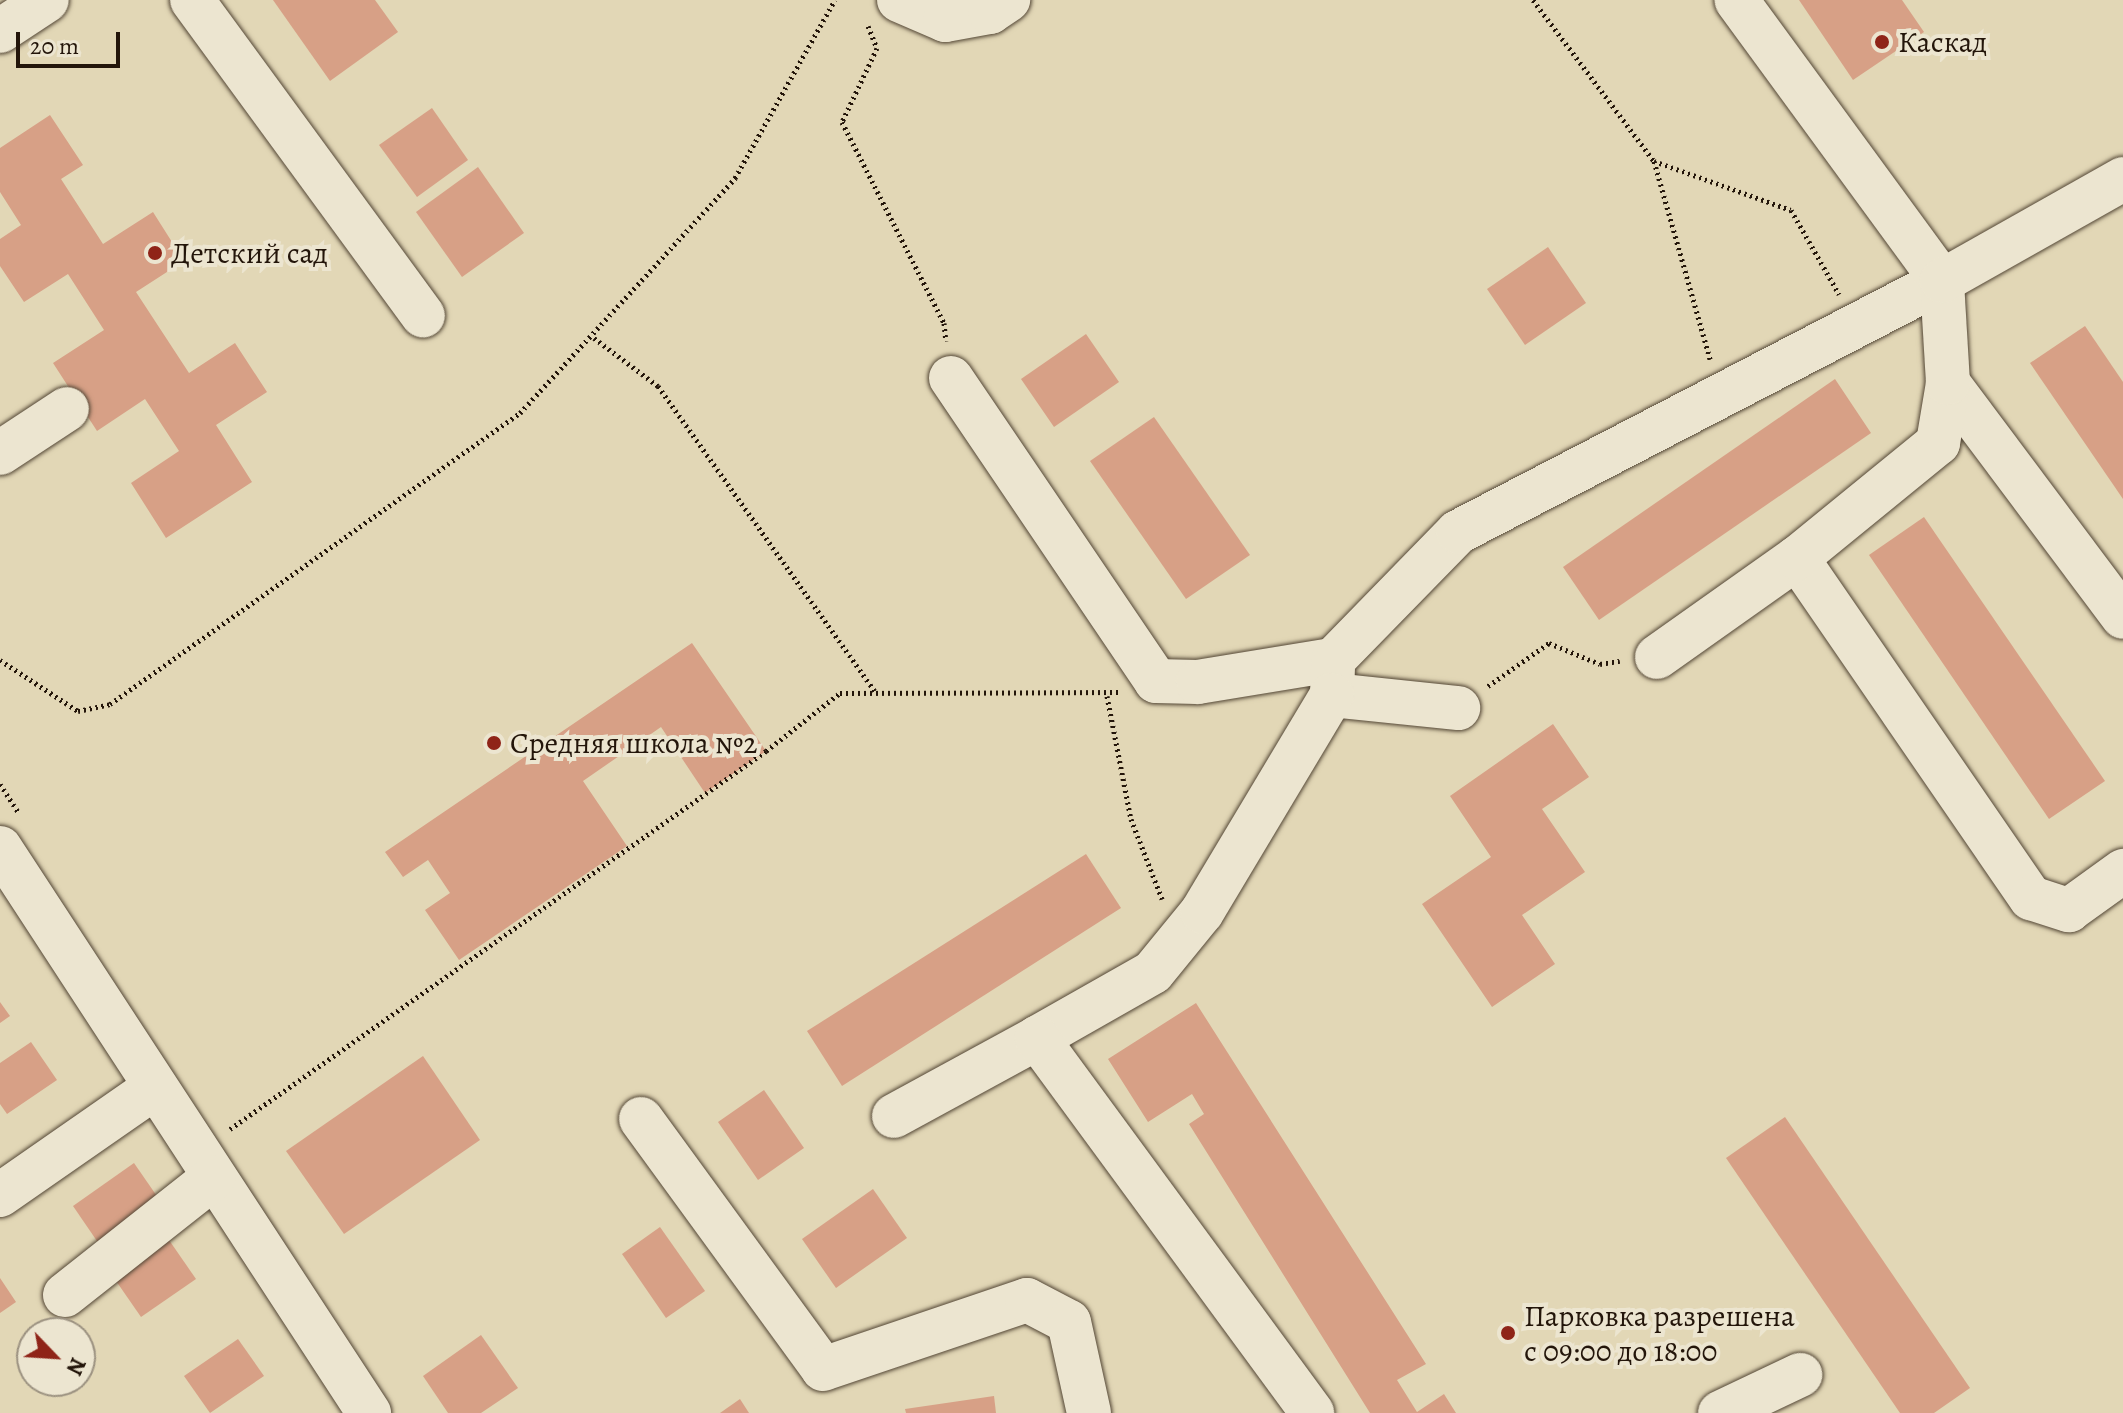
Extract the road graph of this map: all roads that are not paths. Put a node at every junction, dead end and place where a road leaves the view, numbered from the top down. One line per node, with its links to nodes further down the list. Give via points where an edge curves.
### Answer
1 (47, 0): 6 (street)
2 (192, 0): 9 (street)
3 (1008, 0): 5 (street, via 990,12 945,20)
4 (1736, 0): 8 (street)
5 (880, 6)
6 (0, 31)
7 (2123, 179): 8 (street)
8 (1942, 281): 11 (street); 17 (street, via 1458,532)
9 (423, 316)
10 (951, 378): 17 (street, via 1156,681)
11 (1948, 383): 14 (street, via 1938,443); 15 (street)
12 (67, 409): 13 (street)
13 (0, 453)
14 (1797, 558): 16 (street); 20 (street, via 2031,898 2069,910)
15 (2123, 617)
16 (1657, 657)
17 (1333, 678): 18 (street); 21 (street, via 1218,887 1153,972)
18 (1458, 708)
19 (0, 848): 22 (street)
20 (2123, 871)
21 (1037, 1038): 23 (street); 31 (street)
22 (154, 1088): 25 (street); 26 (street)
23 (894, 1116)
24 (641, 1119): 30 (street, via 823,1369 1027,1300 1069,1322)
25 (204, 1165): 27 (street); 29 (street)
26 (0, 1195)
27 (65, 1295)
28 (1800, 1375): 32 (street)
29 (369, 1413)
30 (1089, 1413)
31 (1312, 1413)
32 (1720, 1413)

